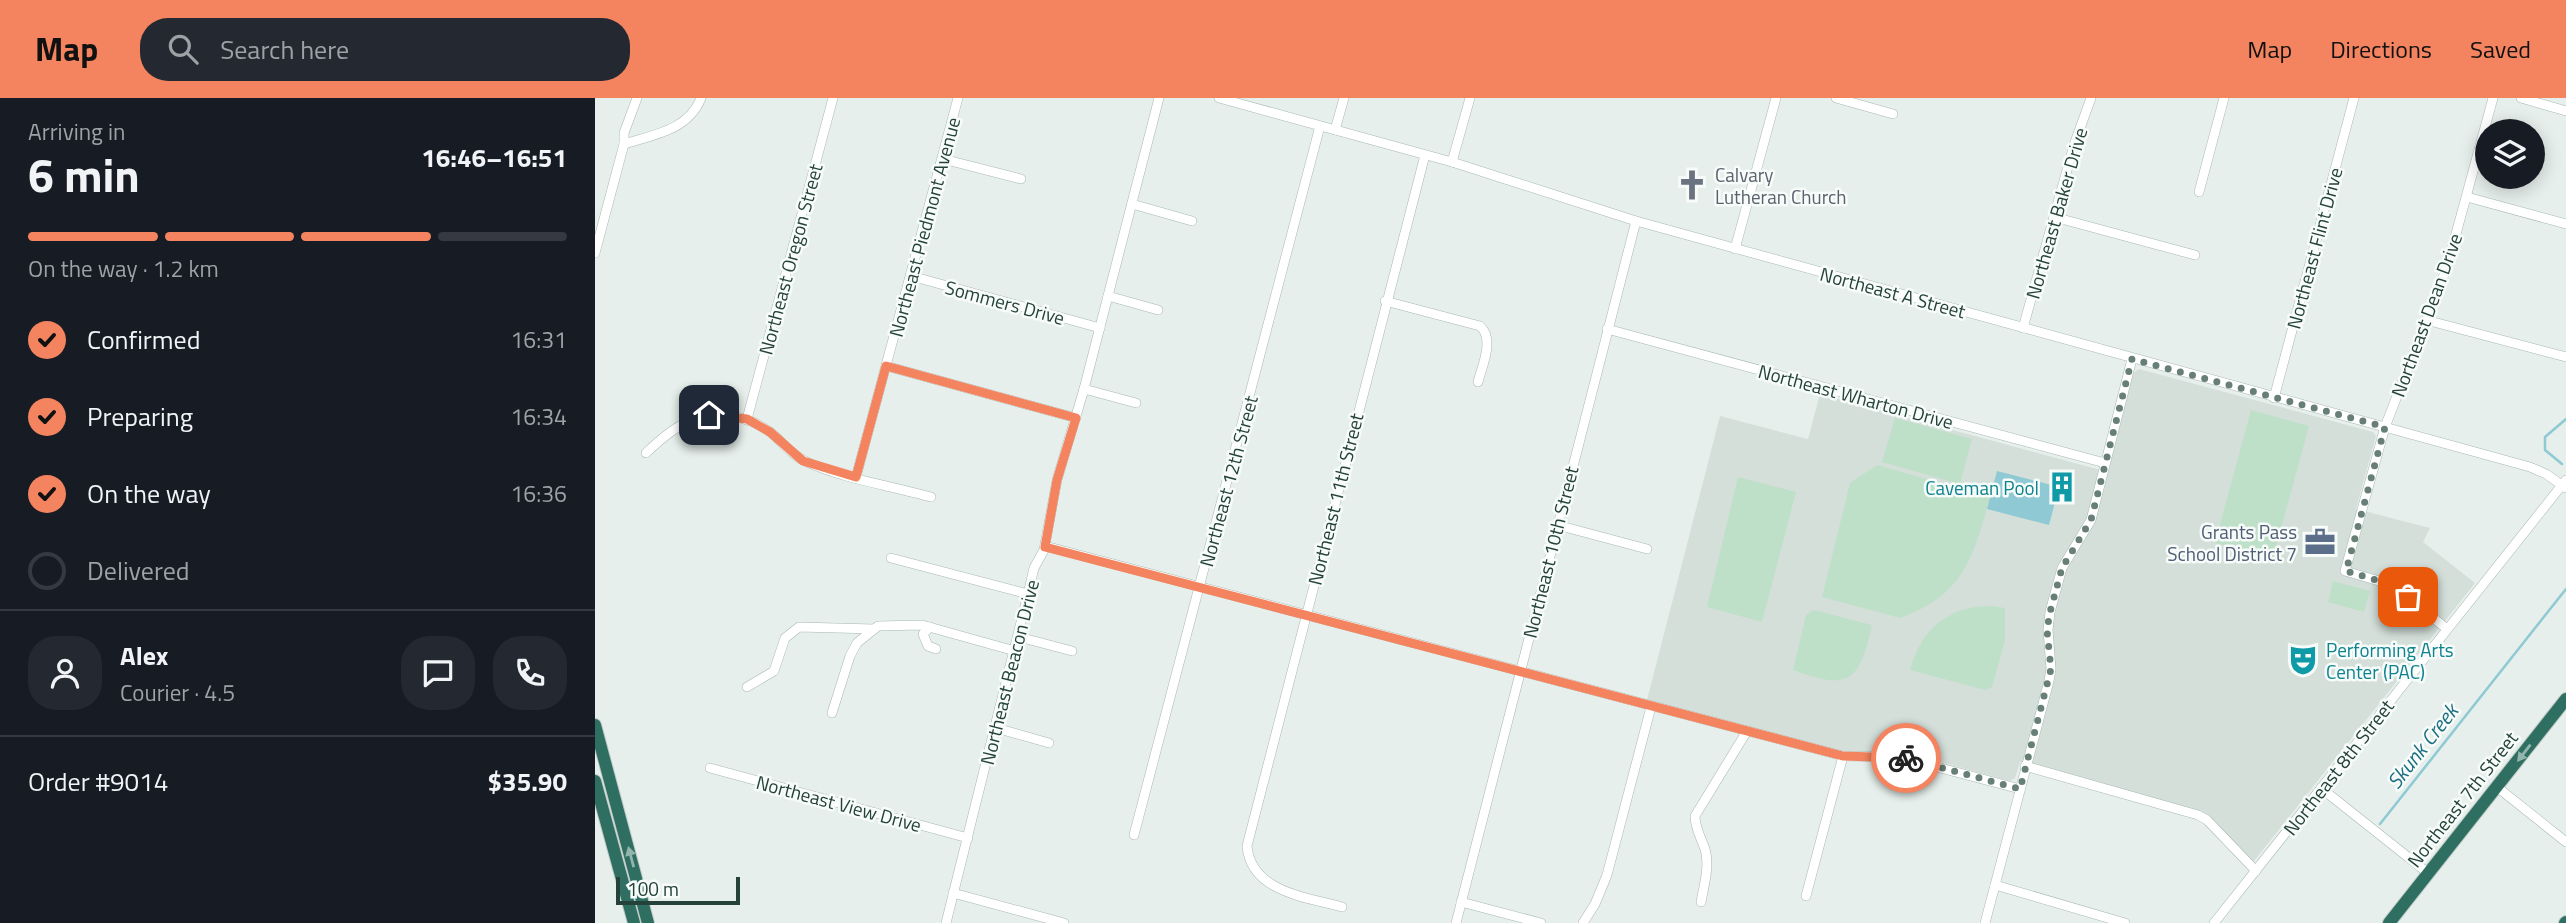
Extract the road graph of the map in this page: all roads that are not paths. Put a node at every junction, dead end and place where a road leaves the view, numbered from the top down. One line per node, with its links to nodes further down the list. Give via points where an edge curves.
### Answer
1 (637, 98): 20 (street)
2 (701, 98): 20 (street, via 682,124)
3 (833, 98): 51 (street, Northeast Oregon Street)
4 (958, 98): 22 (street, Northeast Piedmont Avenue)
5 (1159, 98): 27 (street, Northeast Beacon Drive)
6 (1219, 98): 18 (street, Northeast A Street)
7 (1344, 98): 19 (street)
8 (1470, 98): 23 (street)
9 (1776, 98): 32 (street)
10 (1836, 98): 17 (street)
11 (2091, 98): 28 (street, Northeast Baker Drive)
12 (2224, 98): 25 (street)
13 (2354, 98): 48 (street, Northeast Flint Drive)
14 (2493, 98): 26 (street, Northeast Dean Drive)
15 (2521, 98): 16 (street)
16 (2566, 111)
17 (1893, 114)
18 (1320, 126): 19 (street, Northeast A Street); 62 (street, Northeast 12th Street)
19 (1335, 130): 21 (street, Northeast A Street)
20 (624, 144): 33 (street)
21 (1425, 155): 23 (street, Northeast A Street); 37 (street, Northeast 11th Street)
22 (943, 159): 24 (street); 35 (street, Northeast Piedmont Avenue)
23 (1452, 162): 30 (street, Northeast A Street)
24 (1021, 179)
25 (2199, 192)
26 (2467, 197): 31 (street); 39 (street, Northeast Dean Drive)
27 (1132, 204): 29 (street); 36 (street, Northeast Beacon Drive)
28 (2054, 217): 34 (street); 41 (street, Northeast Baker Drive)
29 (1192, 221)
30 (1636, 222): 32 (street, Northeast A Street); 42 (street, Northeast 10th Street)
31 (2566, 224)
32 (1735, 249): 41 (street, Northeast A Street)
33 (595, 253)
34 (2195, 256)
35 (911, 276): 40 (street, Sommers Drive); 45 (street, Northeast Piedmont Avenue)
36 (1108, 296): 38 (street); 40 (street, Northeast Beacon Drive)
37 (1385, 301): 46 (street, via 1486,331); 64 (street, Northeast 11th Street)
38 (1158, 310)
39 (2426, 320): 43 (street); 52 (street, Northeast Dean Drive)
40 (1100, 328): 47 (street, Northeast Beacon Drive)
41 (2023, 328): 44 (street, Northeast A Street)
42 (1607, 329): 54 (street, Northeast Wharton Drive); 58 (street, Northeast 10th Street)
43 (2566, 358)
44 (2132, 359): 48 (street, Northeast A Street); 54 (street)
45 (886, 366): 50 (street); 55 (street, Northeast Piedmont Avenue)
46 (1478, 382)
47 (1084, 388): 49 (street); 50 (street, Northeast Beacon Drive)
48 (2274, 398): 52 (street, Northeast A Street)
49 (1136, 403)
50 (1076, 418): 59 (street, Northeast Beacon Drive, via 1057,480)
51 (747, 419): 53 (street, via 695,417 678,425); 55 (street, via 803,461)
52 (2385, 427): 56 (street, Northeast A Street, via 2530,467); 67 (street, Northeast Dean Drive, via 2346,571 2393,585)
53 (646, 453)
54 (2105, 463): 82 (street, via 2091,520 2062,568 2050,612 2051,669)
55 (856, 477): 57 (street)
56 (2565, 484): 67 (street, Northeast 8th Street)
57 (931, 496)
58 (1557, 525): 60 (street); 72 (street, Northeast 10th Street)
59 (1045, 547): 62 (street); 63 (street, Northeast Beacon Drive)
60 (1647, 549)
61 (891, 558): 63 (street)
62 (1200, 586): 64 (street); 88 (street, Northeast 12th Street)
63 (1028, 594): 68 (street, Northeast Beacon Drive)
64 (1307, 614): 72 (street); 98 (street, Northeast 11th Street, via 1248,835 1248,855 1255,872 1269,884)
65 (930, 627): 66 (street, via 898,624); 69 (street, via 923,634); 70 (street)
66 (874, 629): 73 (street, via 799,627 785,638 774,671); 76 (street, via 849,656)
67 (2448, 629): 86 (street, Northeast 8th Street)
68 (1019, 637): 70 (street, Northeast Beacon Drive); 71 (street)
69 (936, 649)
70 (1015, 651): 78 (street, Northeast Beacon Drive)
71 (1072, 651)
72 (1519, 671): 75 (street); 96 (street, Northeast 10th Street)
73 (747, 687)
74 (2566, 699): 85 (highway, Northeast 7th Street, one-way to 85)
75 (1651, 706): 79 (street); 105 (street, via 1607,875)
76 (832, 713)
77 (595, 725): 100 (highway, one-way to 77)
78 (996, 728): 80 (street); 89 (street, Northeast Beacon Drive)
79 (1747, 731): 81 (street); 97 (street, via 1695,816 1706,852)
80 (1049, 743)
81 (1843, 756): 87 (street, via 1899,757); 95 (street)
82 (2025, 766): 87 (street); 91 (street, via 2198,815)
83 (711, 768): 89 (street, Northeast View Drive)
84 (595, 781): 99 (highway)
85 (2497, 787): 90 (street); 92 (highway, Northeast 7th Street)
86 (2321, 788): 91 (street, Northeast 8th Street); 92 (street)
87 (2020, 789): 93 (street)
88 (1134, 835)
89 (968, 838): 94 (street, Northeast Beacon Drive)
90 (2566, 842)
91 (2256, 871): 108 (street, Northeast 8th Street)
92 (2428, 873): 109 (highway, Northeast 7th Street)
93 (1995, 885): 106 (street); 107 (street)
94 (953, 893): 101 (street, Northeast Beacon Drive); 102 (street)
95 (1806, 896)
96 (1461, 902): 103 (street, Northeast 10th Street); 104 (street)
97 (1701, 902)
98 (1342, 907)
99 (633, 923)
100 (648, 923)
101 (946, 923)
102 (1064, 923)
103 (1456, 923)
104 (1541, 923)
105 (1583, 923)
106 (1985, 923)
107 (2125, 923)
108 (2214, 923)
109 (2389, 923)

